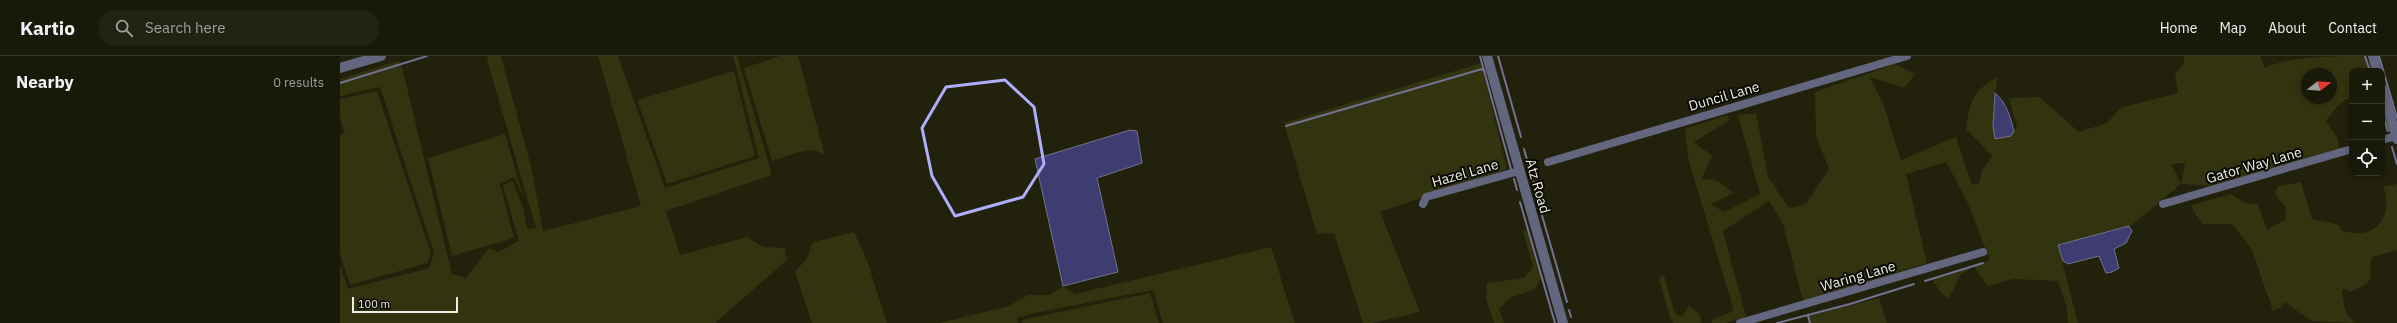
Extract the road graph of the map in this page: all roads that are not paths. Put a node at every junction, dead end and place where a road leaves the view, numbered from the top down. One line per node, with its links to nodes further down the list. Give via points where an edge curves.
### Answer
1 (381, 56): 5 (street)
2 (1487, 56): 12 (street, Atz Road)
3 (1907, 56): 11 (street, Duncil Lane)
4 (2373, 56): 6 (street)
5 (340, 68)
6 (2376, 68)
7 (2385, 98): 8 (street)
8 (2397, 138): 9 (street)
9 (2385, 140)
10 (2349, 150): 14 (street, Gator Way Lane)
11 (1548, 162)
12 (1519, 171): 13 (street, Hazel Lane, via 1426,198); 16 (street, Atz Road)
13 (1423, 204)
14 (2163, 204)
15 (1983, 252): 17 (street, Waring Lane)
16 (1563, 323)
17 (1740, 323)

